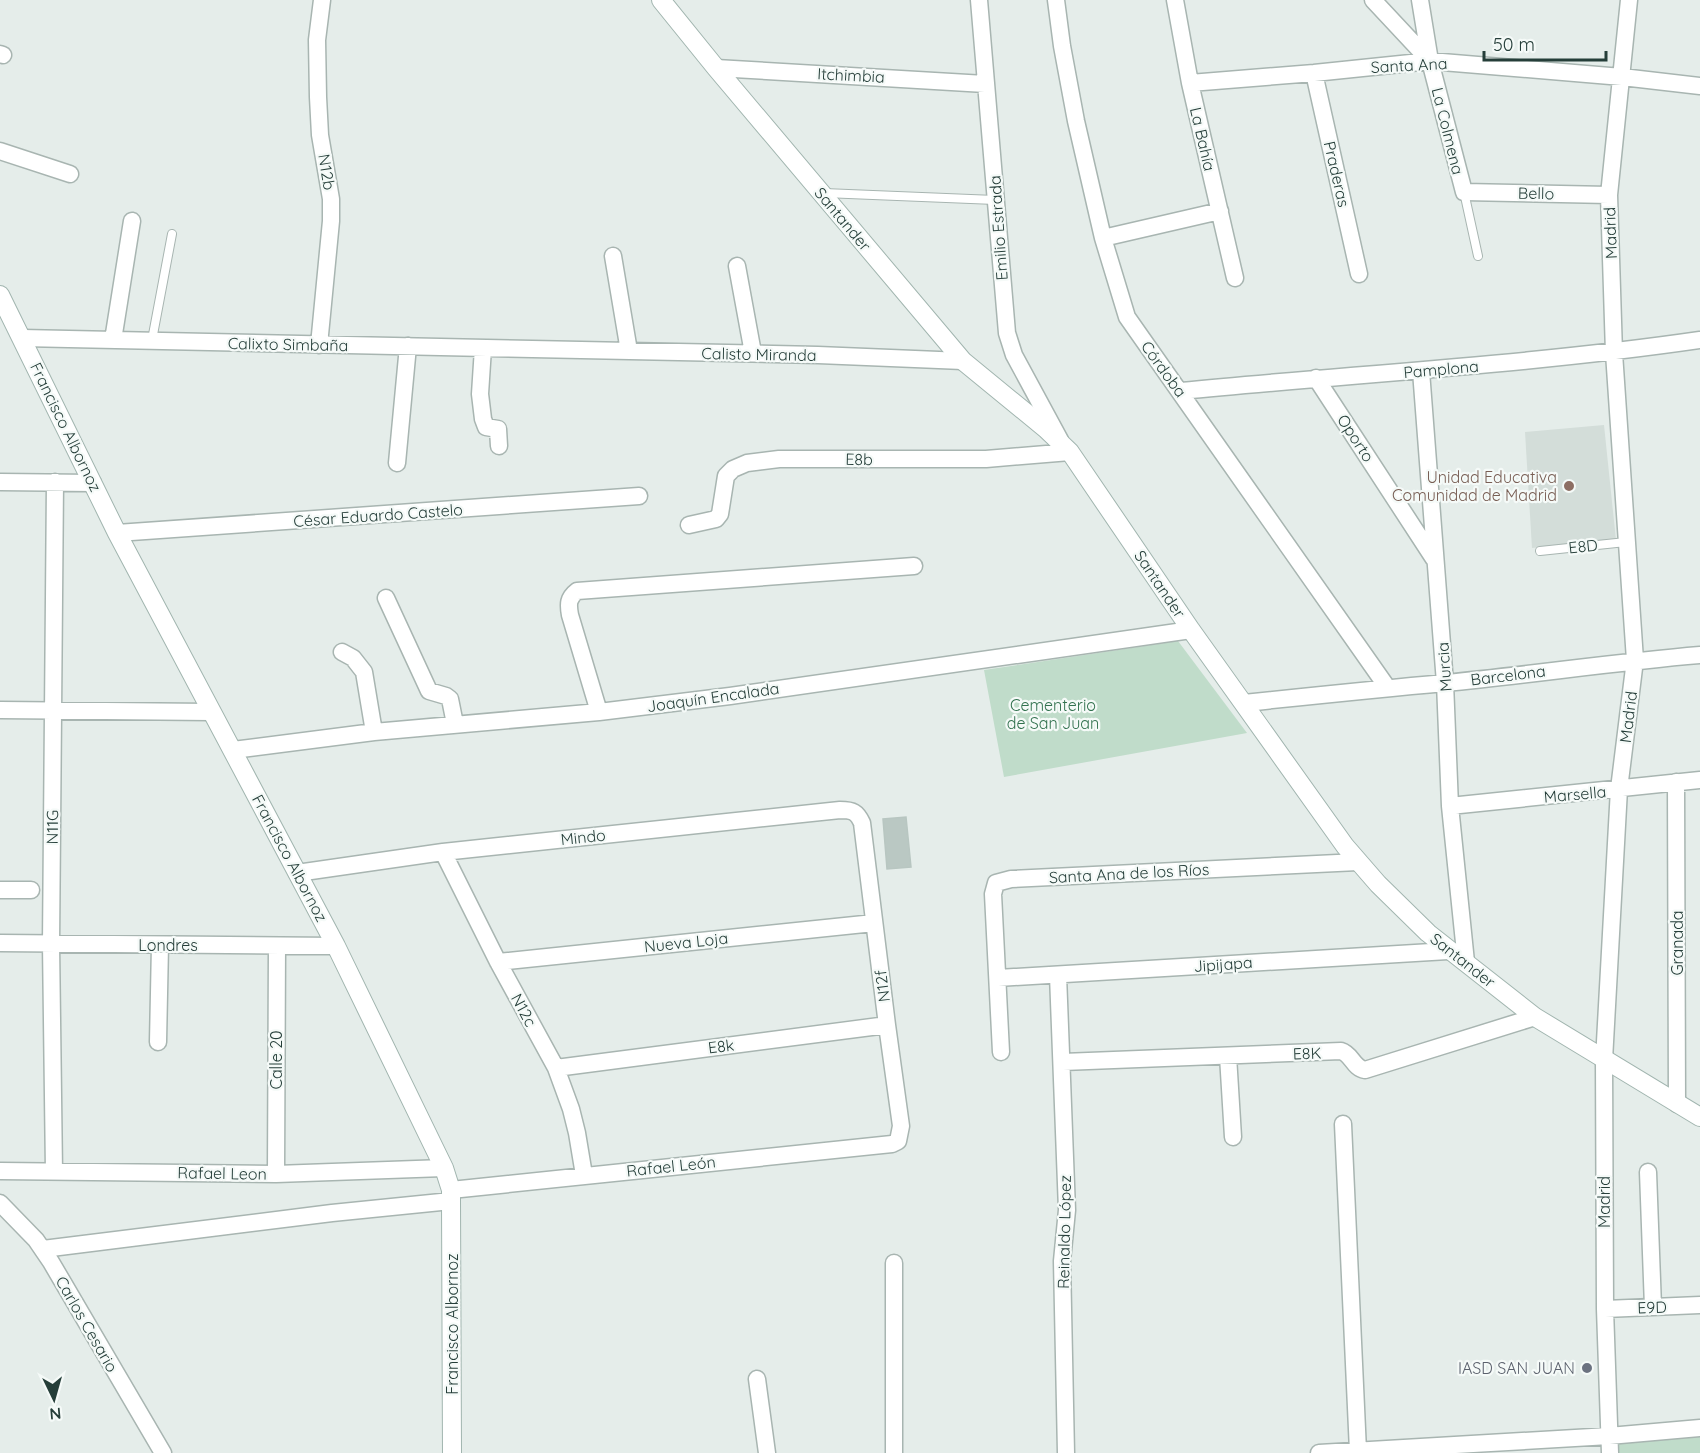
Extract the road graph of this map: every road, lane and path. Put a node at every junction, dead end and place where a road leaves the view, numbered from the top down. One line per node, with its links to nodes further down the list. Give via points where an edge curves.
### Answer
1 (322, 0): 36 (street, N12b, via 318,17 318,86 331,221)
2 (661, 0): 10 (street, Santander)
3 (979, 0): 14 (street, Emilio Estrada)
4 (1056, 0): 25 (street, Córdoba, via 1076,121)
5 (1175, 0): 13 (street, La Bahía)
6 (1373, 0): 9 (street)
7 (1420, 0): 9 (street, La Colmena)
8 (1629, 0): 12 (street, Madrid)
9 (1430, 61): 11 (street, Santa Ana); 12 (street, Santa Ana); 19 (street, La Colmena)
10 (716, 68): 14 (street, Itchimbia); 18 (street, Santander)
11 (1314, 73): 13 (street, Santa Ana); 29 (street, Praderas)
12 (1622, 77): 15 (street, Santa Ana); 20 (street, Madrid)
13 (1190, 83): 22 (street, La Bahía)
14 (985, 84): 21 (street, Emilio Estrada)
15 (1700, 86)
16 (0, 151): 17 (street)
17 (70, 174)
18 (821, 192): 21 (lane); 43 (street, Santander)
19 (1464, 192): 20 (street, Bello); 27 (lane)
20 (1609, 195): 41 (street, Madrid)
21 (995, 200): 48 (street, Emilio Estrada, via 1007,333 1014,355)
22 (1220, 211): 25 (street); 30 (street, La Bahía)
23 (132, 221): 33 (street)
24 (172, 234): 34 (lane)
25 (1103, 238): 46 (street, Córdoba, via 1127,317)
26 (613, 256): 40 (street)
27 (1478, 256)
28 (736, 266): 42 (street)
29 (1359, 274)
30 (1235, 278)
31 (0, 296): 32 (street, Francisco Albornoz)
32 (22, 338): 33 (street, Calixto Simbaña); 52 (street, Francisco Albornoz)
33 (113, 340): 34 (street, Calixto Simbaña)
34 (152, 340): 36 (street, Calixto Simbaña)
35 (1700, 340): 41 (street, Pamplona)
36 (318, 345): 37 (street, Calixto Simbaña)
37 (408, 346): 38 (street, Calixto Simbaña); 49 (street)
38 (483, 348): 39 (street, Calixto Simbaña); 47 (street, via 481,408 486,427 498,429)
39 (554, 349): 40 (street, Calisto Miranda)
40 (629, 351): 42 (street, Calisto Miranda)
41 (1614, 353): 44 (street, Pamplona); 56 (street, Madrid)
42 (753, 354): 43 (street, Calisto Miranda)
43 (963, 361): 48 (street, Santander)
44 (1421, 371): 45 (street, Pamplona); 58 (street, Murcia)
45 (1316, 378): 46 (street, Pamplona); 58 (street, Oporto)
46 (1181, 391): 66 (street, Córdoba)
47 (499, 446)
48 (1066, 448): 54 (street, E8b, via 986,459 760,460 740,466 726,476 716,519); 61 (street, Santander)
49 (397, 463)
50 (0, 482): 51 (street)
51 (55, 482): 52 (street); 69 (street, N11G)
52 (93, 483): 55 (street, Francisco Albornoz)
53 (639, 496): 55 (street, César Eduardo Castelo)
54 (689, 525)
55 (117, 533): 70 (street, Francisco Albornoz)
56 (1626, 542): 57 (lane, E8D); 64 (street, Madrid)
57 (1540, 551)
58 (1435, 560): 65 (street, Murcia)
59 (914, 566): 71 (street, via 578,591 571,596 570,615)
60 (386, 598): 72 (street, via 429,691 450,699)
61 (1191, 630): 67 (street, Santander); 71 (street, Joaquín Encalada)
62 (342, 652): 73 (street, via 364,672)
63 (1700, 655): 64 (street, Barcelona)
64 (1635, 660): 65 (street, Barcelona); 77 (street, Madrid)
65 (1445, 683): 66 (street, Barcelona); 78 (street, Murcia)
66 (1387, 687): 67 (street, Barcelona)
67 (1244, 703): 81 (street, Santander)
68 (0, 711): 69 (street)
69 (54, 712): 70 (street); 87 (street, N11G)
70 (211, 712): 74 (street, Francisco Albornoz)
71 (599, 712): 72 (street, Joaquín Encalada)
72 (455, 724): 73 (street, Joaquín Encalada)
73 (374, 732): 74 (street, Joaquín Encalada)
74 (233, 750): 82 (street, Francisco Albornoz)
75 (1700, 780): 76 (street, Marsella)
76 (1676, 782): 77 (street, Marsella); 104 (street, Granada)
77 (1619, 789): 78 (street, Marsella); 101 (street, Madrid)
78 (1450, 806): 93 (street, Murcia)
79 (862, 823): 80 (street, Mindo, via 856,812 840,810); 85 (street, N12f)
80 (443, 852): 82 (street, Mindo); 92 (street, N12c)
81 (1358, 862): 91 (street, Santander); 95 (street, Santa Ana de los Ríos, via 1002,881 996,883 993,894)
82 (297, 873): 90 (street, Francisco Albornoz)
83 (0, 890): 84 (street)
84 (31, 890)
85 (874, 922): 92 (street, Nueva Loja); 97 (street, N12f)
86 (0, 943): 87 (street, Londres)
87 (51, 944): 88 (street, Londres); 111 (street, N11G)
88 (160, 945): 89 (street, Londres); 98 (street)
89 (277, 946): 90 (street, Londres); 113 (street, Calle 20)
90 (336, 946): 109 (street, Francisco Albornoz)
91 (1448, 951): 93 (street, Santander); 94 (street, Jipijapa)
92 (498, 962): 103 (street, N12c)
93 (1466, 962): 96 (street, Santander)
94 (1058, 975): 95 (street, Jipijapa); 102 (street, Reinaldo López)
95 (998, 978): 99 (street)
96 (1535, 1017): 100 (street, E8K, via 1365,1070 1341,1051); 101 (street, Santander)
97 (887, 1025): 103 (street, E8k); 108 (street, N12f, via 902,1126 898,1141)
98 (158, 1042)
99 (1001, 1052)
100 (1228, 1056): 102 (street, E8K); 107 (street)
101 (1604, 1060): 104 (street, Santander); 121 (street, Madrid)
102 (1063, 1062): 131 (street, Reinaldo López)
103 (556, 1068): 114 (street, N12c, via 571,1109)
104 (1677, 1104): 105 (street, Santander)
105 (1700, 1117)
106 (1343, 1124): 126 (street)
107 (1233, 1137)
108 (892, 1144): 114 (street, Rafael León)
109 (444, 1168): 113 (street, Rafael Leon); 115 (street, Francisco Albornoz)
110 (0, 1171): 111 (street, Rafael Leon)
111 (54, 1172): 113 (street, Rafael Leon)
112 (1648, 1172): 120 (street)
113 (276, 1174)
114 (584, 1175): 115 (street, Rafael León)
115 (451, 1195): 117 (street, Rafael León); 128 (street, Francisco Albornoz)
116 (0, 1203): 117 (street, Carlos Cesario)
117 (43, 1250): 127 (street, Carlos Cesario)
118 (894, 1263): 130 (street)
119 (1700, 1305): 120 (street, E9D)
120 (1653, 1307): 121 (street, E9D)
121 (1605, 1309): 124 (street, Madrid)
122 (757, 1379): 129 (street)
123 (1700, 1428): 124 (street)
124 (1609, 1436): 125 (street); 133 (street, Madrid)
125 (1419, 1450): 126 (street)
126 (1358, 1451): 132 (street)
127 (163, 1453)
128 (452, 1453)
129 (767, 1453)
130 (894, 1453)
131 (1066, 1453)
132 (1319, 1453)
133 (1610, 1453)

